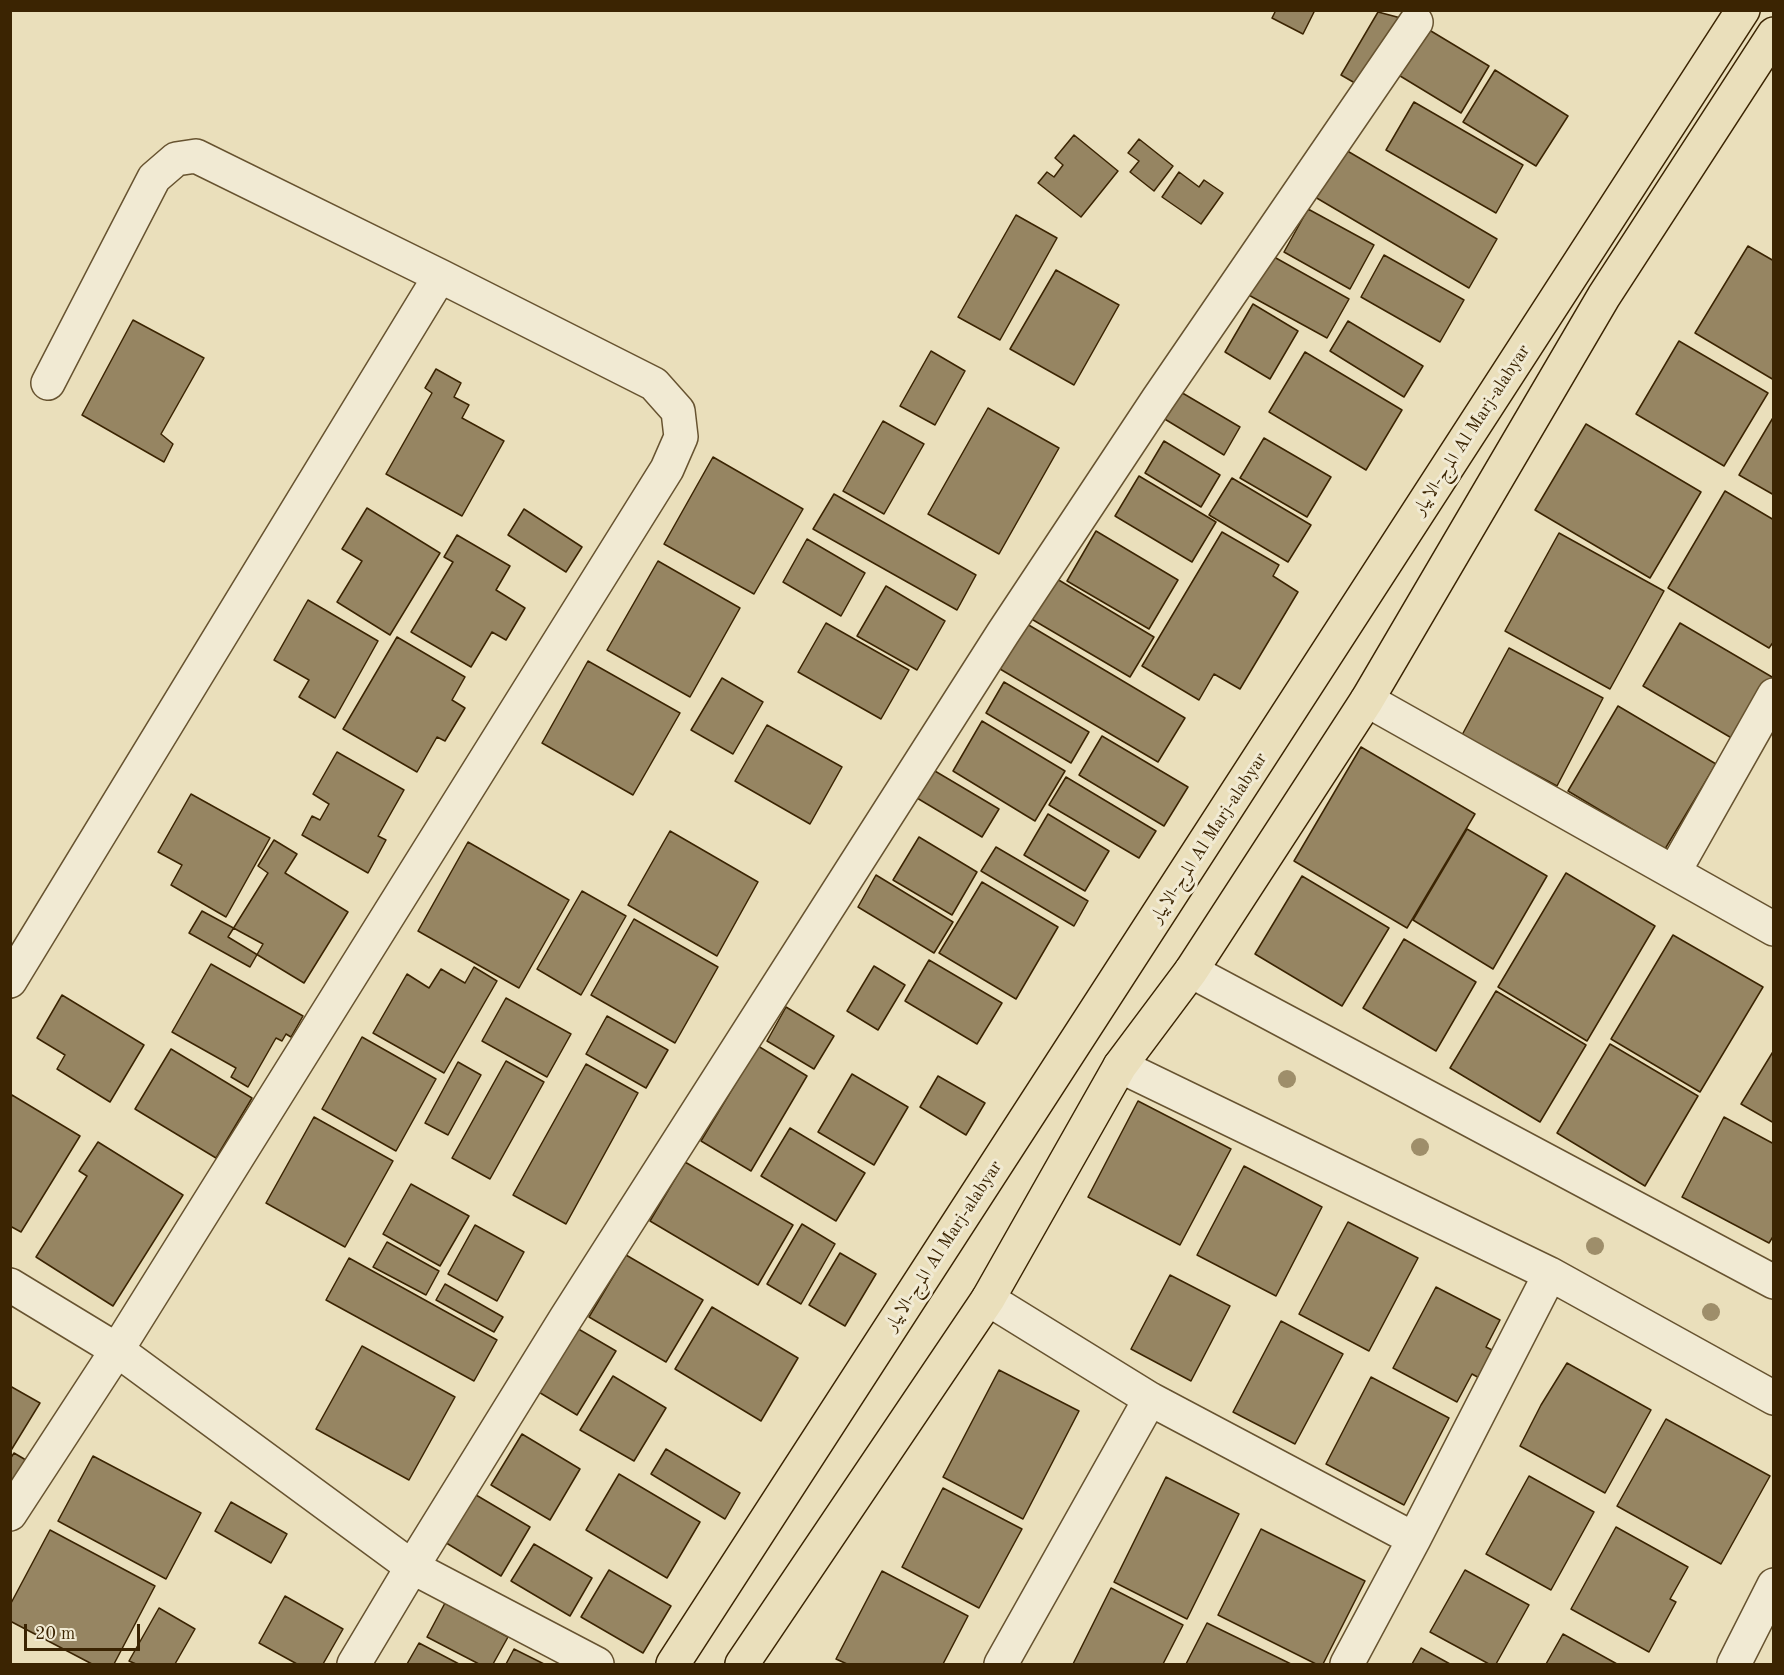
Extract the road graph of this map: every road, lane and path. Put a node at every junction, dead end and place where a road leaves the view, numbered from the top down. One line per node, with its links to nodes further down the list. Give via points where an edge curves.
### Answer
1 (1743, 10): 26 (main road, المرج-الابيار Al Marj-alabyar)
2 (1416, 21): 22 (street, via 1003,633 566,1318)
3 (1773, 34): 7 (main road, via 1604,296)
4 (440, 276): 5 (street, via 196,156 176,159 154,178); 11 (street); 17 (street, via 654,384 678,411 681,436 667,469)
5 (48, 383)
6 (1773, 695): 8 (street)
7 (1367, 700): 8 (street); 10 (main road)
8 (1674, 872): 9 (street)
9 (1769, 918)
10 (1191, 971): 12 (main road); 14 (street)
11 (10, 981)
12 (1120, 1066): 13 (street); 16 (main road)
13 (1550, 1274): 18 (street); 21 (street)
14 (1773, 1282)
15 (10, 1285): 17 (street)
16 (988, 1299): 19 (street); 27 (main road)
17 (117, 1350): 20 (street); 22 (street)
18 (1773, 1398)
19 (1150, 1399): 21 (street); 28 (street)
20 (10, 1514)
21 (1414, 1539): 29 (street)
22 (412, 1567): 24 (street); 25 (street)
23 (1773, 1585): 30 (street)
24 (354, 1665)
25 (597, 1665)
26 (673, 1665)
27 (742, 1665)
28 (1001, 1665)
29 (1347, 1665)
30 (1734, 1665)

